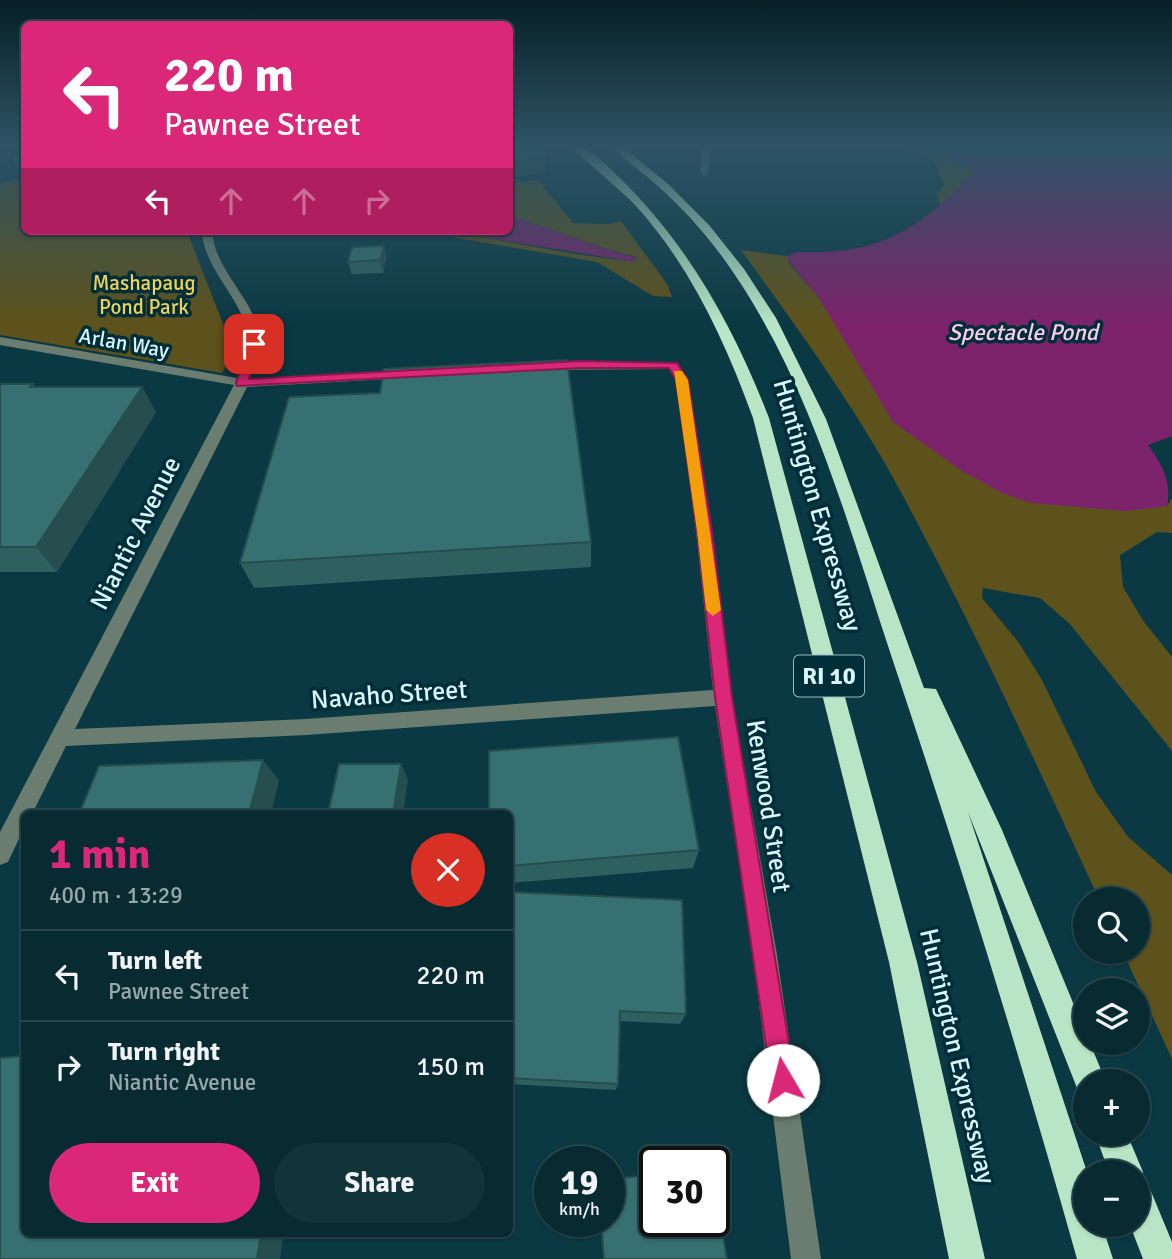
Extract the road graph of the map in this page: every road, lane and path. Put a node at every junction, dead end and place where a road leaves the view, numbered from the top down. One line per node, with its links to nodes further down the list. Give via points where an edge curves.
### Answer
1 (640, 206): 19 (highway, Huntington Expressway / RI 10, via 681,254 726,330 757,408 903,962)
2 (684, 206): 8 (highway, Huntington Expressway / RI 10, via 733,262 790,354 820,419)
3 (207, 235): 7 (street, Niantic Avenue, via 208,250 251,323 254,344)
4 (0, 341): 7 (street, Arlan Way)
5 (539, 367): 9 (street, Kenwood Street, via 673,365 682,380)
6 (415, 373): 7 (street, Arlan Way)
7 (242, 383): 10 (street, Niantic Avenue)
8 (889, 618): 14 (highway, via 988,827); 15 (highway, Huntington Expressway / RI 10, via 1007,967)
9 (723, 697): 10 (street, Navaho Street, via 306,727); 18 (street, Kenwood Street, via 765,955)
10 (59, 738): 11 (street, Niantic Avenue)
11 (22, 810)
12 (21, 813): 13 (street, Niantic Avenue)
13 (0, 854)
14 (1085, 1069)
15 (1073, 1185)
16 (1150, 1231): 21 (highway)
17 (1089, 1237): 20 (highway, Huntington Expressway / RI 10)
18 (806, 1259)
19 (967, 1259)
20 (1095, 1259)
21 (1161, 1259)

